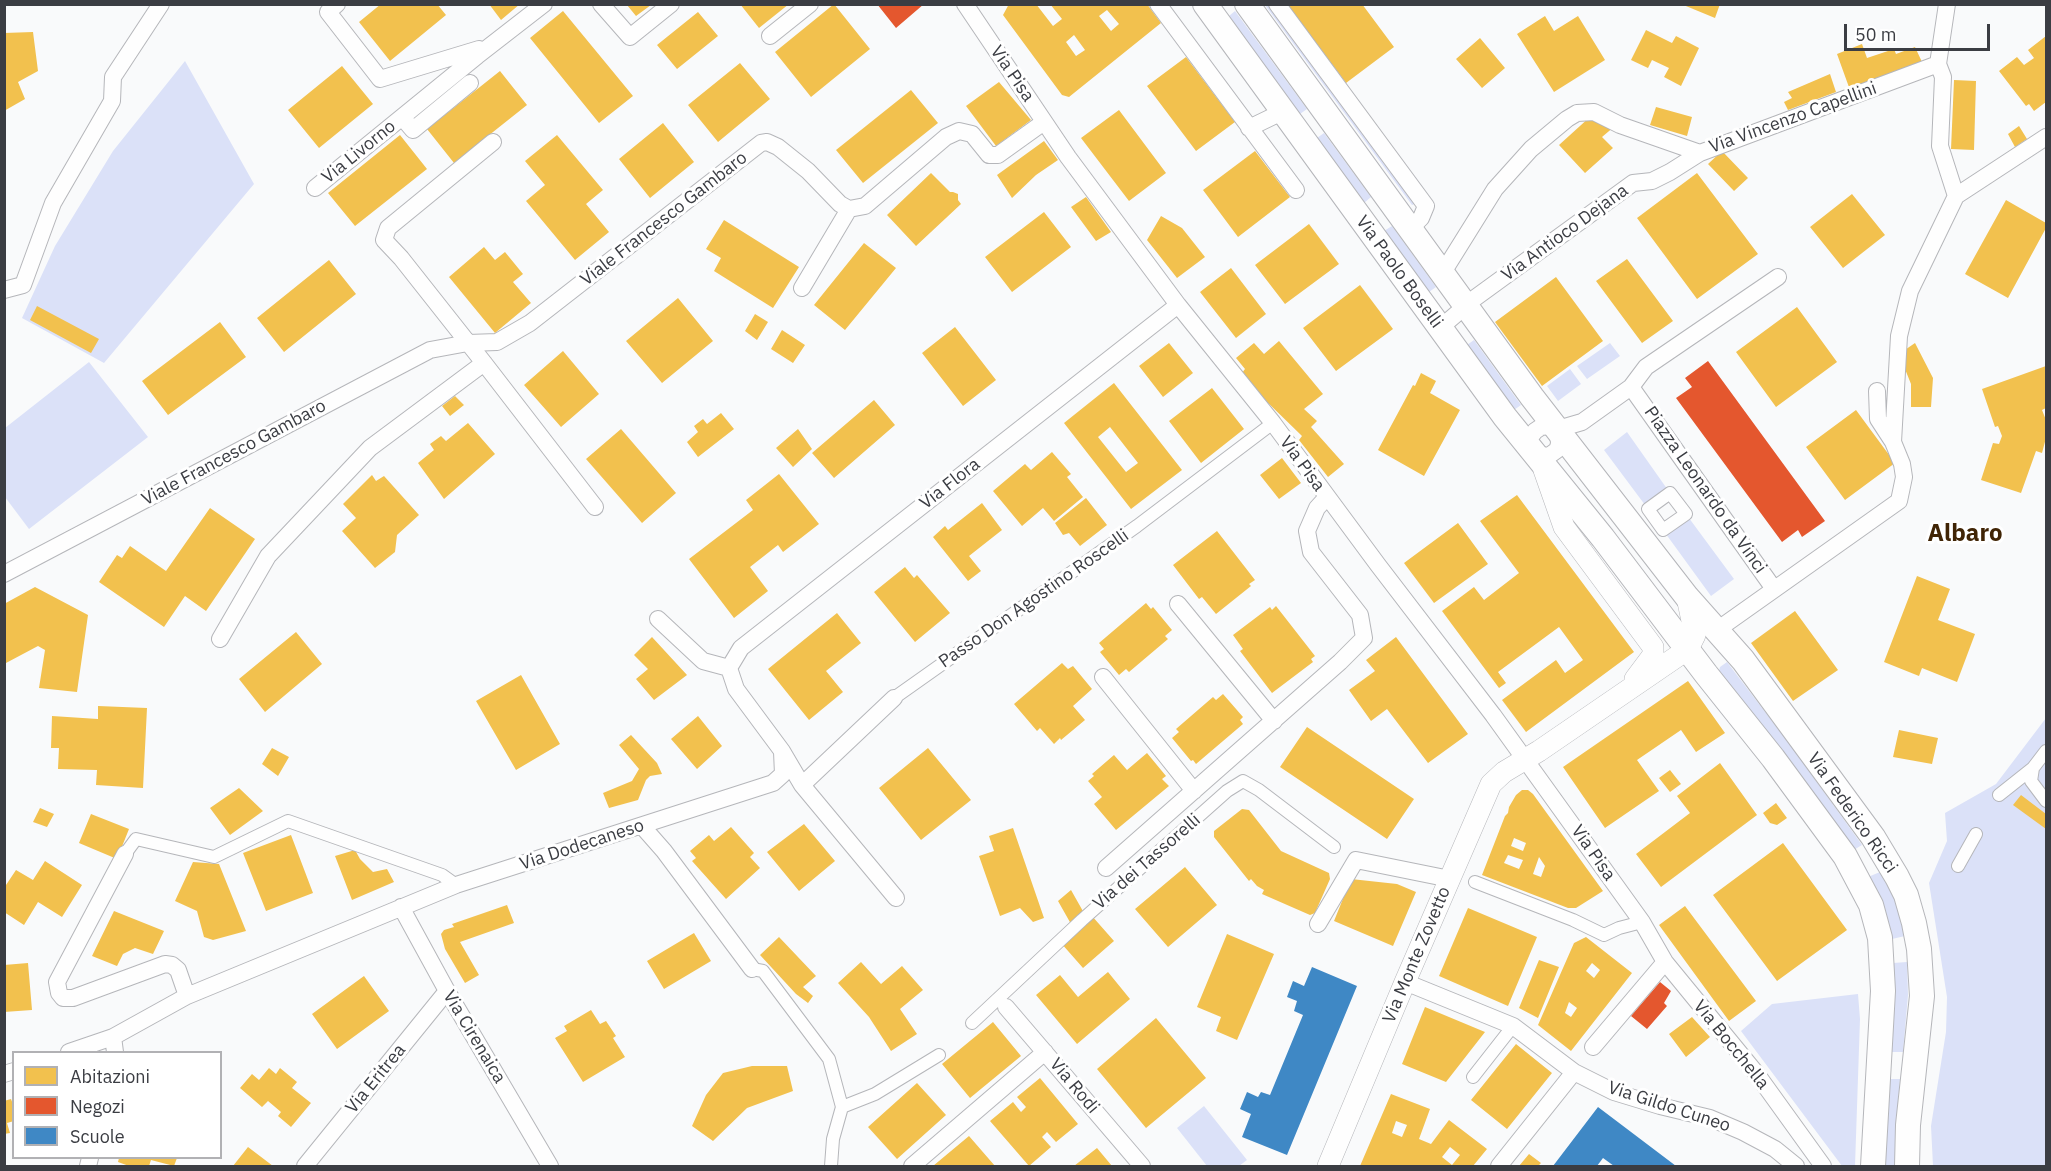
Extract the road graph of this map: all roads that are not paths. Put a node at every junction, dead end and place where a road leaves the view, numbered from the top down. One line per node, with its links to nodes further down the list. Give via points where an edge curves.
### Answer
1 (161, 4): 32 (street, via 113,77 112,101 53,203 23,285)
2 (338, 4): 14 (street, Via Livorno, via 328,12 380,79)
3 (544, 4): 14 (street, Via Livorno)
4 (601, 4): 5 (street, via 630,37)
5 (670, 4)
6 (810, 4): 13 (street)
7 (965, 4): 19 (street, Via Pisa)
8 (1158, 4): 20 (street)
9 (1204, 4): 17 (main road, Via Paolo Boselli)
10 (1247, 4): 28 (main road, Via Paolo Boselli)
11 (1277, 4): 28 (street, Via Paolo Boselli, via 1426,206 1422,218)
12 (1947, 4): 15 (street)
13 (770, 36)
14 (489, 47): 18 (street, Via Livorno)
15 (1938, 64): 23 (street, Via Vincenzo Capellini); 26 (street, via 1943,78 1940,146)
16 (470, 83): 18 (street, Via Livorno, via 413,130)
17 (1282, 112): 20 (street); 35 (main road, Via Paolo Boselli)
18 (402, 117): 24 (street, Via Livorno)
19 (1044, 122): 27 (street, via 998,155 989,155 972,134 959,131 946,137 865,206); 33 (street, Via Pisa)
20 (1249, 128): 25 (street)
21 (2046, 137): 26 (street)
22 (493, 142): 36 (street, via 388,228 384,240)
23 (1700, 153): 29 (street, Via Vincenzo Capellini, via 1594,112 1577,113 1531,148 1495,189); 34 (street, Via Antioco Dejana, via 1652,181 1633,183)
24 (315, 188)
25 (1296, 190)
26 (1956, 196): 42 (street, via 1910,291 1899,336)
27 (849, 209): 31 (street); 36 (street, Viale Francesco Gambaro, via 778,147 761,143 530,322 497,342)
28 (1410, 229): 29 (main road, Via Paolo Boselli)
29 (1442, 274): 34 (main road, Via Paolo Boselli)
30 (1778, 276): 38 (street, Piazza Leonardo da Vinci, via 1646,368)
31 (802, 288)
32 (4, 290)
33 (1178, 305): 40 (street, Via Pisa); 55 (street, Via Flora, via 741,648)
34 (1466, 307): 35 (street, Via Antioco Dejana); 41 (main road, Via Paolo Boselli)
35 (1440, 328): 43 (main road, Via Paolo Boselli)
36 (468, 343): 37 (street); 46 (street, Viale Francesco Gambaro, via 430,350)
37 (484, 363): 45 (street); 52 (street, via 370,448 268,556)
38 (1632, 387): 41 (street, Piazza Leonardo da Vinci, via 1581,422); 47 (street, Piazza Leonardo da Vinci)
39 (1877, 391): 42 (street, via 1878,419)
40 (1273, 423): 44 (street, Via Pisa); 57 (street, Passo Don Agostino Roscelli, via 1137,526)
41 (1558, 429): 43 (street, via 1541,427 1530,436); 43 (street, via 1559,444 1550,455 1543,456); 48 (main road)
42 (1893, 442): 47 (street, via 1904,477 1899,501)
43 (1529, 448): 53 (main road); 54 (street, via 1564,527 1653,647)
44 (1327, 498): 58 (street, via 1317,508 1307,531 1311,552 1360,615 1364,638); 61 (street, Via Pisa)
45 (595, 507)
46 (4, 574)
47 (1774, 589): 51 (street, Piazza Leonardo da Vinci)
48 (1687, 597): 51 (main road); 53 (street, via 1695,635)
49 (1178, 604): 58 (street)
50 (658, 619): 55 (street, via 704,661)
51 (1718, 630): 106 (main road, Via Federico Ricci, via 1873,837 1906,896 1919,949 1922,996)
52 (220, 639)
53 (1688, 649): 54 (street); 105 (main road, Via Federico Ricci, via 1845,856 1873,913 1880,938 1883,991)
54 (1653, 667): 61 (street, Via Monte Zovetto)
55 (729, 668): 60 (street, via 736,689)
56 (1103, 677): 64 (street)
57 (894, 698): 63 (street, Passo Don Agostino Roscelli)
58 (1274, 720): 64 (street)
59 (2046, 751): 62 (street)
60 (782, 752): 63 (street); 67 (street, Via Dodecaneso, via 783,774 773,783)
61 (1526, 759): 73 (street, Via Monte Zovetto, via 1491,784); 78 (street, Via Pisa)
62 (2033, 768): 65 (street); 66 (street, via 2031,781)
63 (802, 784): 76 (street)
64 (1194, 791): 72 (street)
65 (1999, 795)
66 (2046, 801)
67 (642, 826): 75 (street, Via Dodecaneso); 81 (street)
68 (1976, 834): 71 (street)
69 (1334, 847): 86 (street, Via dei Tassorelli, via 1243,781 1082,920)
70 (125, 854): 75 (street, via 136,839 214,856 288,821 442,875); 84 (street, via 57,982 59,993 68,999 165,964 178,970)
71 (1958, 866)
72 (1106, 868)
73 (1450, 879): 79 (street, via 1356,860); 82 (street, Via Monte Zovetto)
74 (1475, 882): 78 (street, via 1604,935)
75 (456, 885): 77 (street, Via Dodecaneso)
76 (896, 898)
77 (401, 907): 83 (street, Via Cirenaica); 84 (street, Via Dodecaneso)
78 (1642, 922): 80 (street, Via Bocchella)
79 (1318, 924)
80 (1665, 962): 89 (street); 104 (street, Via Bocchella, via 1756,1073)
81 (752, 969): 95 (street, via 763,971 829,1059)
82 (1405, 982): 87 (street, Via Gildo Cuneo); 101 (street, Via Monte Zovetto)
83 (447, 991): 96 (street, Via Eritrea); 97 (street, Via Cirenaica)
84 (187, 996): 88 (street, Via Dodecaneso)
85 (1006, 1006): 91 (street, Via Rodi)
86 (972, 1023)
87 (1513, 1026): 93 (street, Via Gildo Cuneo); 94 (street)
88 (114, 1045): 90 (street, Via Dodecaneso)
89 (1593, 1047)
90 (80, 1051)
91 (1045, 1052): 99 (street); 100 (street, Via Rodi)
92 (939, 1055): 95 (street, via 875,1094)
93 (1574, 1072): 102 (street); 103 (street, Via Gildo Cuneo, via 1614,1092 1710,1118 1743,1132 1775,1149)
94 (1473, 1077)
95 (842, 1107): 98 (street)
96 (305, 1167)
97 (550, 1167)
98 (831, 1167)
99 (912, 1167)
100 (1142, 1167)
101 (1328, 1167)
102 (1499, 1167)
103 (1796, 1167)
104 (1823, 1167)
105 (1873, 1167)
106 (1906, 1167)

